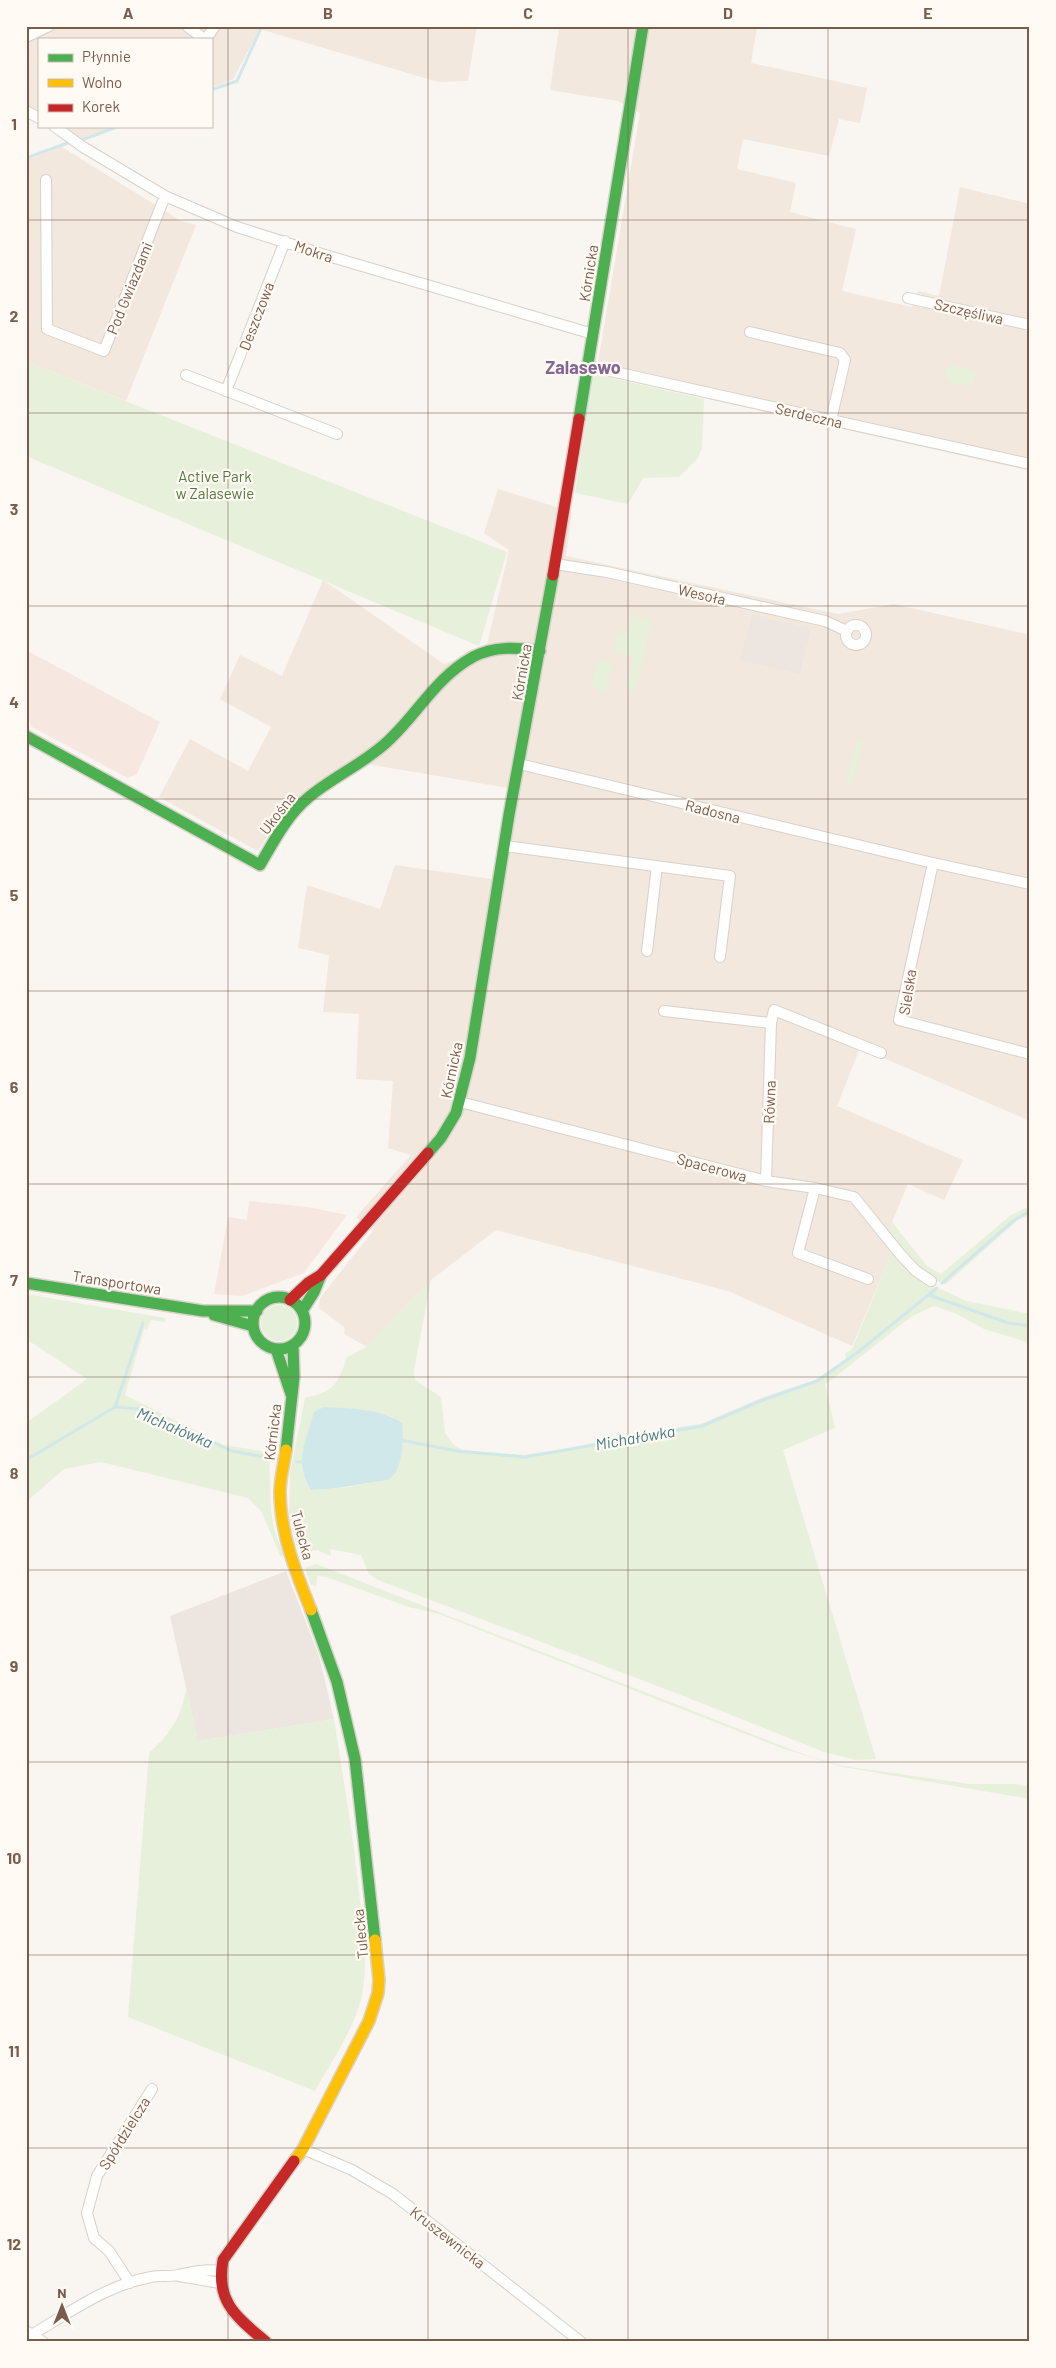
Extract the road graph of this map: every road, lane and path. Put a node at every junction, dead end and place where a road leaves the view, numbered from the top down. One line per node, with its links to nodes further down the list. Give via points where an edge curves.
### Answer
1 (49, 26): 5 (street)
2 (188, 26): 6 (street)
3 (215, 26): 7 (street)
4 (643, 26): 17 (street, Kórnicka)
5 (26, 37)
6 (204, 38)
7 (206, 38)
8 (26, 111): 9 (street)
9 (38, 117)
10 (57, 128): 12 (street, Mokra)
11 (46, 180): 12 (street, Pod Gwiazdami, via 46,329 104,351)
12 (165, 196): 13 (street, Mokra, via 236,227)
13 (286, 241): 17 (street, Mokra, via 325,256); 20 (street, Deszczowa)
14 (908, 298): 15 (street, Szczęśliwa)
15 (1030, 325)
16 (750, 332): 21 (street, via 840,353 845,360)
17 (593, 334): 18 (street, Kórnicka)
18 (588, 366): 21 (street, Serdeczna); 24 (street, Kórnicka)
19 (186, 375): 20 (street)
20 (226, 391): 22 (street)
21 (831, 420): 23 (street, Serdeczna)
22 (337, 434)
23 (1030, 464)
24 (555, 564): 25 (street, Wesoła, via 607,572 825,620); 26 (street, Kórnicka)
25 (847, 631)
26 (540, 651): 27 (street, Ukośna, via 495,648 458,666 388,742 298,807 260,865); 28 (street, Kórnicka)
27 (26, 736)
28 (519, 764): 29 (street, Kórnicka); 30 (street, Radosna)
29 (505, 846): 31 (street); 39 (street, Kórnicka)
30 (932, 863): 32 (street, Radosna); 38 (street, Sielska, via 900,1020)
31 (657, 866): 33 (street); 34 (street, via 730,876)
32 (1030, 884)
33 (647, 950)
34 (720, 957)
35 (664, 1011): 36 (street)
36 (771, 1024): 37 (street, via 774,1010); 40 (street, Równa)
37 (881, 1054)
38 (1030, 1054)
39 (460, 1102): 40 (street, Spacerowa); 42 (street, Kórnicka, via 441,1138)
40 (766, 1181): 41 (street, Spacerowa)
41 (815, 1188): 43 (street, via 798,1253); 44 (street, Spacerowa, via 854,1198 900,1254)
42 (321, 1274): 46 (street, Kórnicka); 49 (street, Kórnicka)
43 (868, 1279)
44 (931, 1281)
45 (26, 1283): 47 (street, Transportowa)
46 (290, 1300): 48 (street, via 275,1298); 49 (street)
47 (204, 1311): 48 (street, Transportowa); 50 (street, Transportowa)
48 (256, 1311): 50 (street)
49 (302, 1311): 51 (street, via 304,1331)
50 (254, 1326): 52 (street, via 261,1342)
51 (293, 1345): 52 (street); 53 (street, Kórnicka)
52 (276, 1349): 53 (street, Kórnicka)
53 (291, 1394): 54 (street, Kórnicka, via 290,1429)
54 (282, 1473): 56 (street, Tulecka, via 282,1523 300,1583 337,1682 355,1759 379,1969 378,1993 369,2021)
55 (152, 2089): 58 (street, Spółdzielcza, via 97,2176 87,2213 94,2238 109,2251)
56 (304, 2149): 57 (street, Tulecka, via 226,2255); 62 (street, Kruszewnicka, via 352,2170 393,2194)
57 (220, 2277): 58 (street, via 196,2271); 61 (street, via 228,2307)
58 (130, 2283): 59 (street, via 96,2297)
59 (29, 2333): 60 (street)
60 (43, 2342)
61 (266, 2342)
62 (581, 2342)

